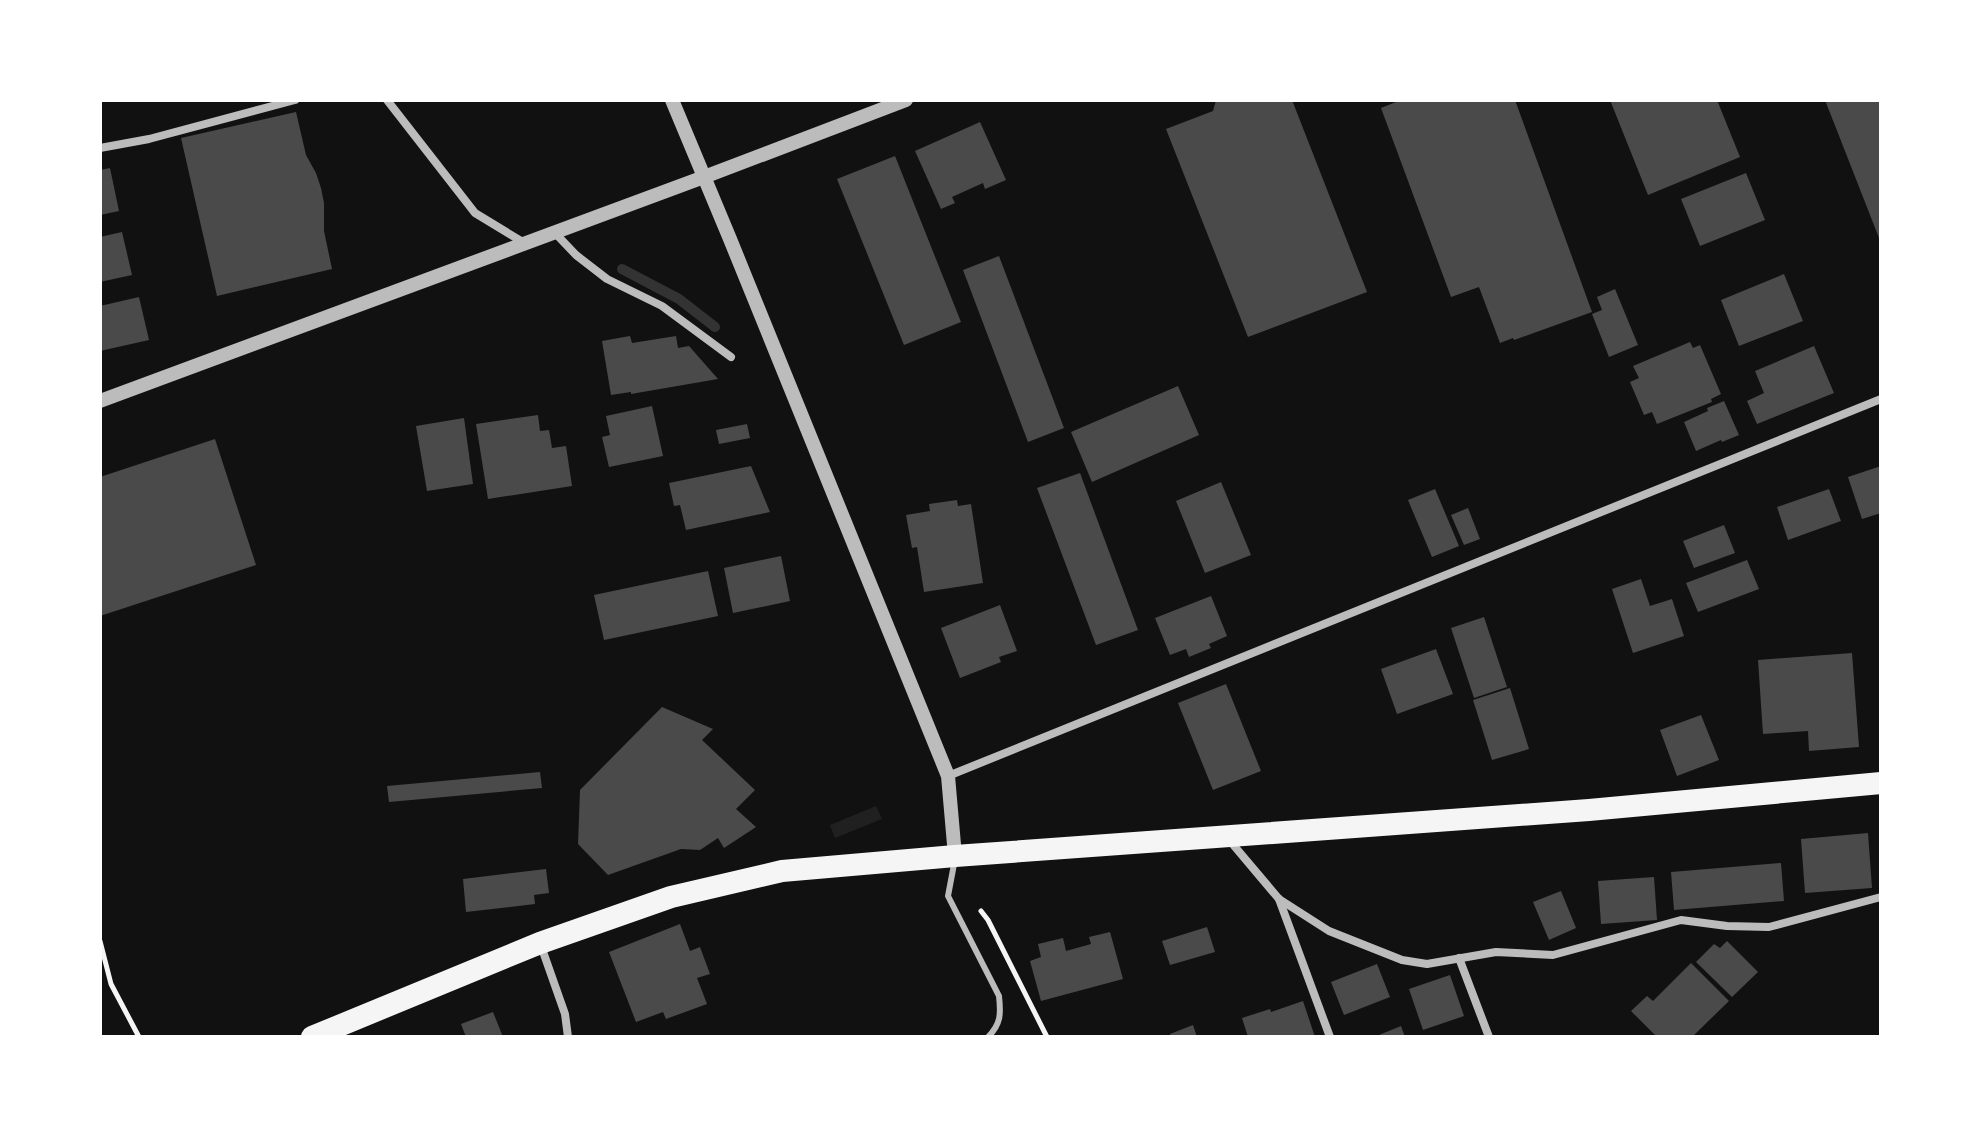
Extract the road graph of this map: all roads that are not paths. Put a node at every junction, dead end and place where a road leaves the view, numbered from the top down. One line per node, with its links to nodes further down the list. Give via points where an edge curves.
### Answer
1 (295, 100): 5 (street)
2 (387, 100): 8 (street, via 475,213)
3 (672, 100): 6 (street)
4 (906, 100): 6 (street)
5 (100, 148)
6 (704, 177): 7 (street); 12 (street)
7 (555, 233): 8 (street); 9 (street, via 607,279 662,306)
8 (526, 244): 11 (street)
9 (731, 357)
10 (1881, 399): 12 (street)
11 (100, 401)
12 (948, 776): 15 (street)
13 (1881, 783): 14 (highway)
14 (1227, 837): 15 (highway); 17 (street)
15 (955, 856): 18 (highway, via 782,871 671,897); 22 (lane, via 948,896 999,996 997,1028)
16 (1881, 897): 19 (street, via 1769,927 1681,920 1553,955 1496,952)
17 (1279, 899): 19 (street, via 1329,931 1402,960 1427,964); 23 (street)
18 (540, 943): 20 (highway); 21 (street)
19 (1459, 958): 24 (street)
20 (312, 1037)
21 (568, 1037)
22 (988, 1037)
23 (1330, 1037)
24 (1489, 1037)

